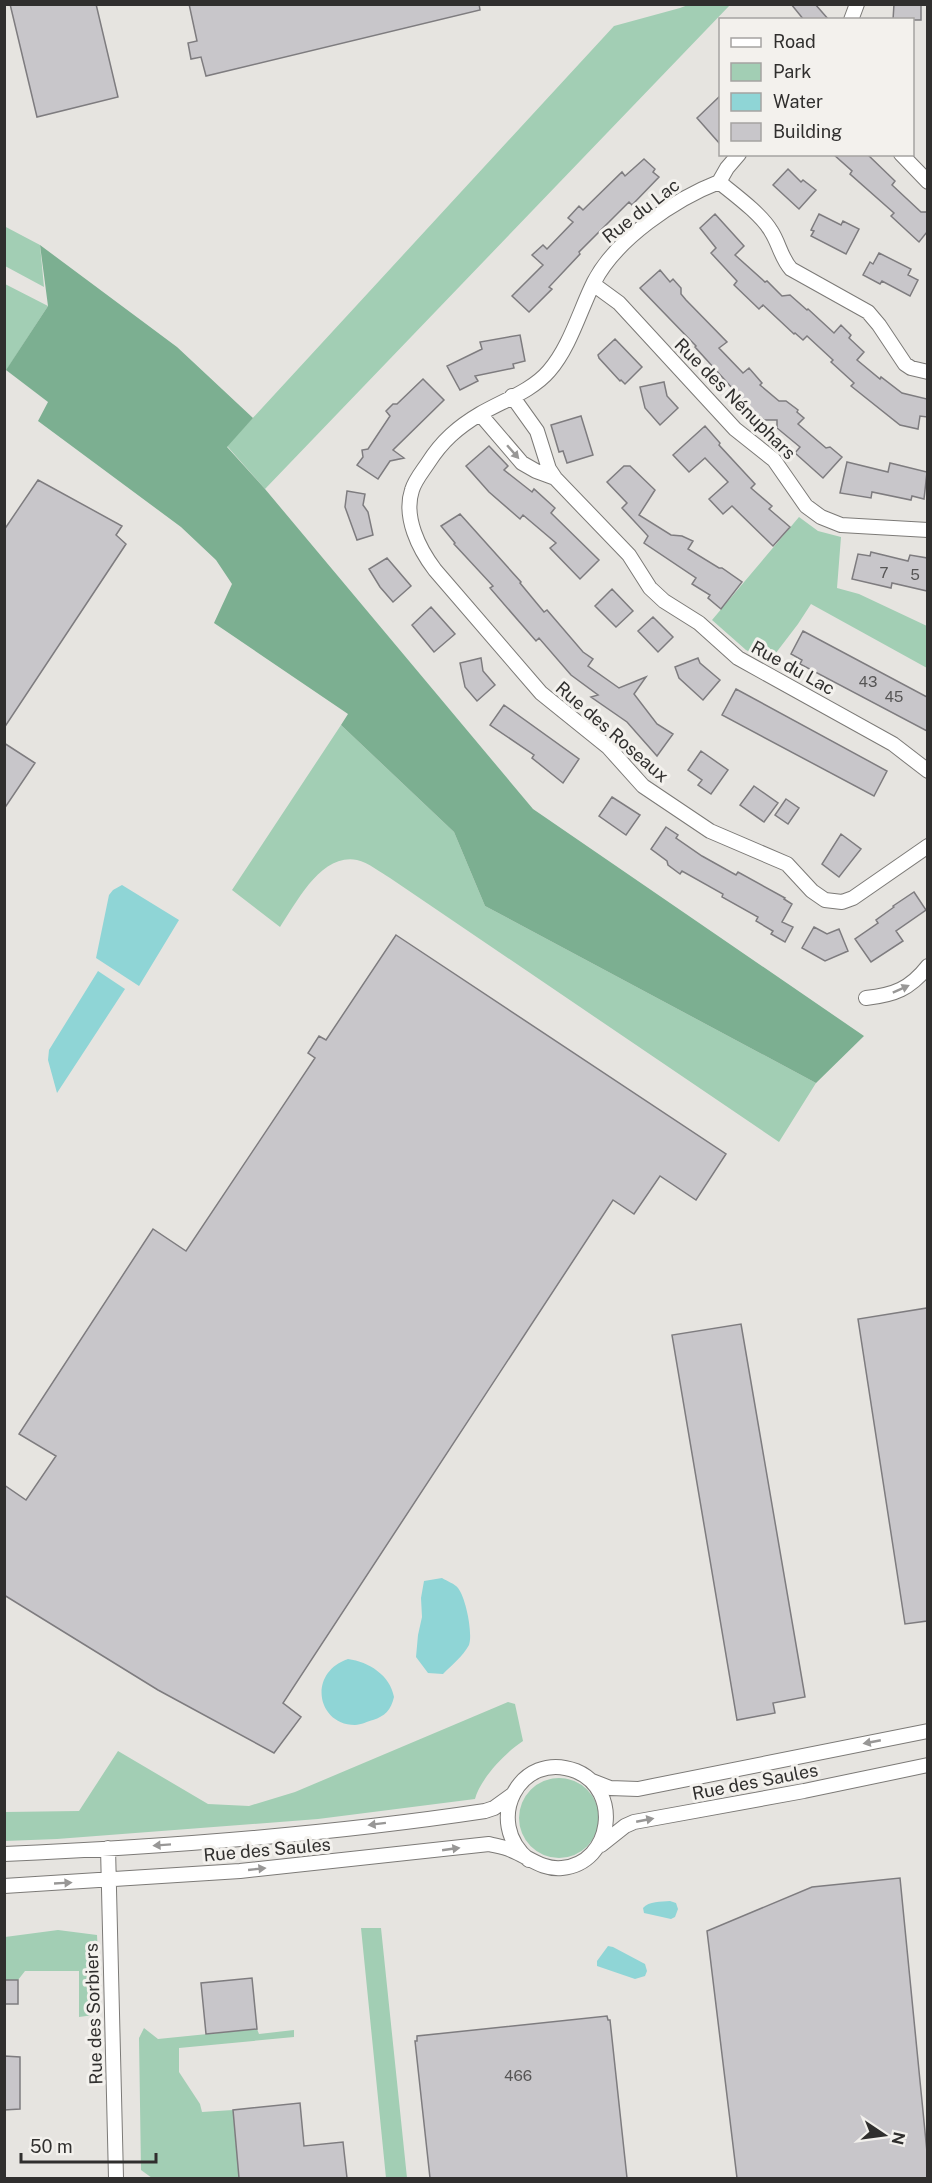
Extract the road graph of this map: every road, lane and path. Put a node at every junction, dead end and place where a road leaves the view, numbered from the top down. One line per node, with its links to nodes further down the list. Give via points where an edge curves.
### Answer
1 (737, 156): 3 (street)
2 (903, 156): 4 (street)
3 (719, 182): 5 (street, Rue du Lac, via 687,196 647,224 610,257); 6 (street, via 767,225 791,269 868,312 905,364)
4 (927, 182)
5 (593, 284): 7 (street, Rue du Lac, via 551,369); 10 (street, Rue des Nénuphars, via 619,303 735,429 774,460 812,511 842,525)
6 (927, 372)
7 (512, 396): 8 (street, Rue du Lac); 9 (street, Rue du Lac, via 537,431)
8 (480, 414): 9 (street, Rue du Lac, one-way to 9, via 522,463); 12 (street, Rue des Roseaux, via 444,441 416,480 410,500 411,523 435,570 549,702 608,747 653,793 710,831 787,864 825,900 842,902 853,898)
9 (555, 478): 11 (street, Rue du Lac, via 629,555 650,588 664,601 699,623 738,658 893,744)
10 (927, 530)
11 (927, 771)
12 (927, 846)
13 (927, 966): 14 (street, one-way to 13, via 901,990 919,978)
14 (866, 998)
15 (927, 1731): 17 (street, Rue des Saules, one-way to 17, via 638,1789 610,1788)
16 (927, 1765): 20 (street, Rue des Saules, one-way to 16, via 633,1822)
17 (592, 1781): 18 (street, Rue des Saules, via 570,1769 545,1769 523,1780); 20 (street, via 607,1810 604,1835)
18 (513, 1794): 19 (street, Rue des Saules, one-way to 19, via 494,1808 478,1812 221,1841); 22 (street, via 507,1809 507,1826 512,1841)
19 (108, 1848): 21 (street, Rue des Saules); 23 (street, Rue des Sorbiers)
20 (596, 1849): 22 (street, Rue des Saules, via 569,1867 552,1868)
21 (4, 1854)
22 (529, 1860): 23 (street, Rue des Saules, one-way to 22, via 240,1871 489,1844 513,1850)
23 (109, 1880): 24 (street, Rue des Saules, one-way to 23); 25 (street, Rue des Sorbiers)
24 (4, 1886)
25 (116, 2178)

